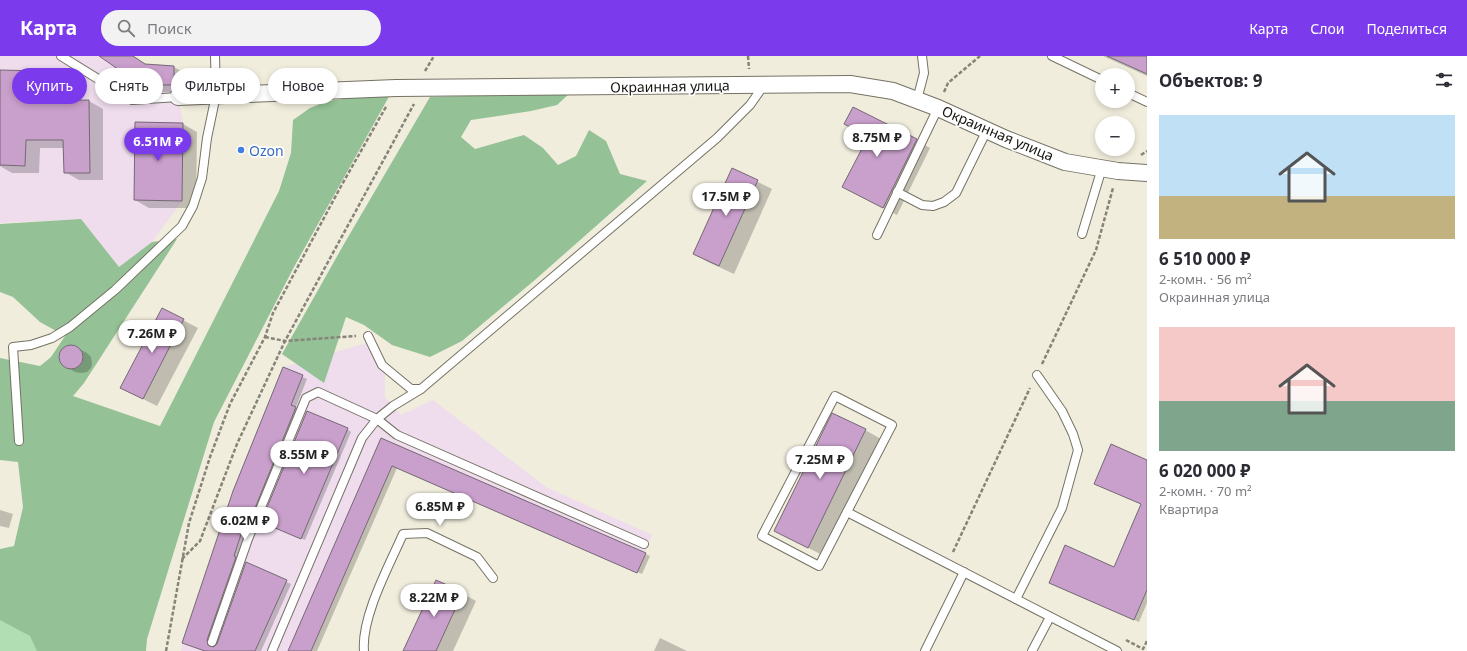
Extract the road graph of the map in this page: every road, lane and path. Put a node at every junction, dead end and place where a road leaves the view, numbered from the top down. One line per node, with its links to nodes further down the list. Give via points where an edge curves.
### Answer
1 (60, 56): 14 (lane, via 132,100)
2 (215, 56): 7 (lane)
3 (434, 56): 11 (path, via 423,75)
4 (922, 56): 15 (lane, via 924,74)
5 (980, 56): 18 (path, via 948,83)
6 (1052, 56): 8 (lane)
7 (215, 68)
8 (1095, 77)
9 (764, 85): 11 (street, Окраинная улица); 15 (street, Окраинная улица, via 850,84 893,91); 31 (lane, via 750,105 717,138)
10 (396, 88): 11 (street, Окраинная улица); 12 (street, Окраинная улица); 27 (path, via 273,313)
11 (419, 89): 29 (path, via 417,98)
12 (260, 93)
13 (1135, 96): 16 (lane)
14 (171, 97)
15 (918, 100): 18 (street, Окраинная улица)
16 (1147, 102)
17 (214, 104): 33 (lane, via 202,178 194,206 182,226 70,327 52,338 31,345 13,347)
18 (938, 108): 19 (street, Окраинная улица); 24 (lane)
19 (987, 130): 21 (street, Окраинная улица, via 1065,162); 24 (lane, via 956,193 944,202 934,206 922,205)
20 (1147, 151): 22 (path)
21 (1102, 168): 22 (street, Окраинная улица); 25 (lane)
22 (1118, 171): 23 (street, Окраинная улица); 30 (path, via 1096,250)
23 (1147, 173)
24 (897, 192): 26 (lane)
25 (1082, 234)
26 (877, 235)
27 (265, 336): 29 (path); 36 (path, via 230,404 210,457)
28 (368, 336): 29 (path); 31 (lane, via 382,364 411,389)
29 (285, 340): 36 (path, via 237,444 200,541)
30 (1037, 375): 37 (path); 40 (lane, via 1062,411 1078,450 1062,508)
31 (421, 390): 32 (lane)
32 (377, 418): 35 (lane, via 397,435); 43 (lane, via 318,392 306,398 248,539); 46 (lane, via 362,438)
33 (19, 441)
34 (847, 512): 34 (lane, via 819,566 762,536 835,396 892,425); 37 (lane)
35 (644, 544)
36 (182, 560): 45 (path)
37 (947, 564): 38 (lane)
38 (964, 572): 40 (lane); 48 (lane)
39 (494, 578): 47 (lane, via 477,556 427,533 403,534 369,614)
40 (1016, 599): 41 (lane)
41 (1050, 617): 49 (lane); 50 (lane)
42 (1147, 641): 44 (path)
43 (212, 642)
44 (1143, 649)
45 (166, 651)
46 (272, 651)
47 (364, 651)
48 (925, 651)
49 (1032, 651)
50 (1117, 651)

